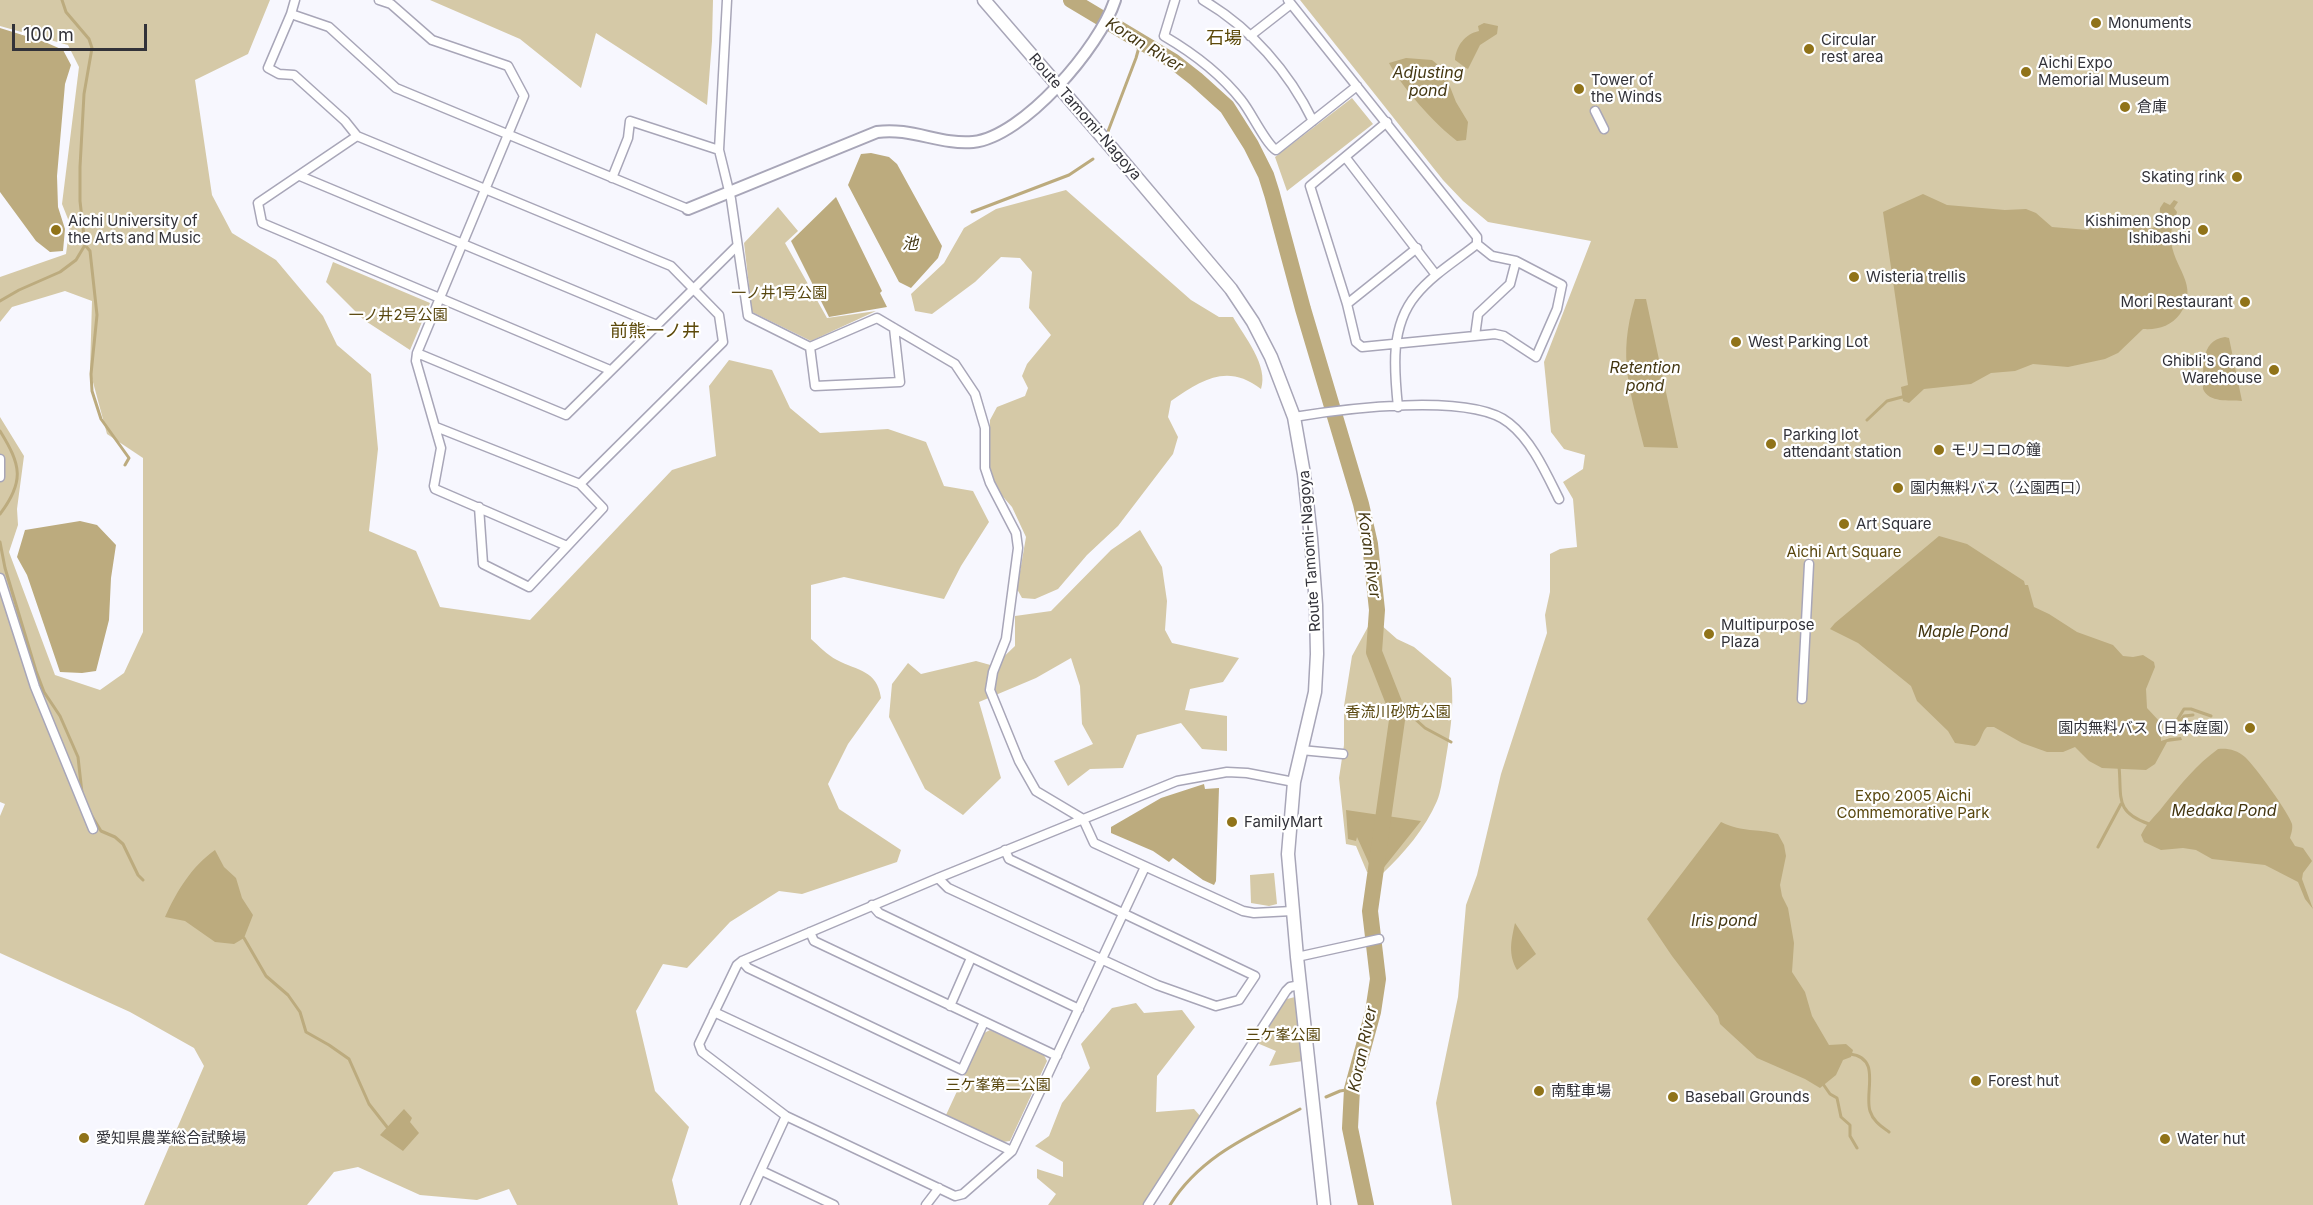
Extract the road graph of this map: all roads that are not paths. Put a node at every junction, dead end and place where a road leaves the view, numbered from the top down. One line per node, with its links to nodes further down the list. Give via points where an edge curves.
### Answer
1 (295, 0): 9 (street)
2 (379, 0): 17 (street, via 391,4 432,40 508,66 524,96)
3 (728, 0): 19 (street)
4 (984, 0): 11 (main road, Route Tamomi-Nagoya)
5 (1115, 0): 11 (street, via 1101,32)
6 (1175, 0): 14 (street, via 1164,36 1225,82 1254,117 1270,146 1276,150)
7 (1203, 0): 10 (street)
8 (1289, 2): 10 (street); 12 (street)
9 (291, 14): 17 (street, via 329,27 396,88); 18 (street, via 268,68 294,75)
10 (1250, 36): 14 (street, via 1290,81)
11 (1057, 86): 24 (street, via 1018,123 989,139 953,142 900,130 877,132); 43 (main road, Route Tamomi-Nagoya, via 1230,289 1271,357)
12 (1357, 86): 14 (street); 15 (street)
13 (1595, 111): 16 (street)
14 (1313, 121)
15 (1387, 122): 20 (street); 27 (street, via 1477,237)
16 (1604, 129)
17 (508, 134): 22 (street); 23 (street)
18 (357, 136): 21 (street); 23 (street)
19 (719, 150): 22 (street, via 630,121 628,138); 24 (street)
20 (1346, 158): 29 (street); 34 (street, via 1310,186)
21 (300, 176): 26 (street); 33 (street, via 258,203 262,223)
22 (612, 178): 25 (street)
23 (485, 189): 26 (street); 32 (street, via 671,266)
24 (729, 193): 25 (street); 28 (street)
25 (688, 209)
26 (463, 244): 33 (street); 35 (street)
27 (1477, 244): 30 (street, via 1492,256); 31 (street)
28 (737, 246): 32 (street); 39 (street, via 748,316)
29 (1417, 248): 31 (street); 34 (street)
30 (1516, 261): 37 (street, via 1510,284 1478,314); 37 (street, via 1562,285 1557,309 1536,357 1504,336)
31 (1437, 275): 38 (street, via 1415,295 1400,322)
32 (694, 289): 35 (street); 47 (street, via 719,315 723,342)
33 (441, 298): 40 (street); 41 (street)
34 (1347, 304): 38 (street, via 1356,342 1362,347)
35 (657, 325): 41 (street)
36 (894, 328): 39 (street, via 876,318); 39 (street, via 900,382 814,386); 57 (street, via 955,364 975,394 985,428 985,468 1016,533 1018,548 1006,639 990,690 1019,761 1036,791)
37 (1475, 336): 38 (street)
38 (1395, 344): 42 (street)
39 (810, 347)
40 (417, 353): 41 (street, via 566,415); 44 (street)
41 (610, 370)
42 (1398, 407): 43 (street); 48 (street, via 1459,405 1501,418 1530,447)
43 (1294, 417): 54 (main road, Route Tamomi-Nagoya, via 1304,474 1316,605 1314,692)
44 (436, 427): 47 (street); 49 (street, via 441,448 435,489)
45 (0, 459): 46 (street)
46 (0, 477)
47 (580, 484): 50 (street, via 603,508)
48 (1559, 499)
49 (479, 507): 50 (street); 50 (street, via 483,564 529,587)
50 (567, 546)
51 (1809, 564): 53 (street)
52 (0, 578): 58 (street, via 35,687)
53 (1802, 699)
54 (1301, 750): 55 (street); 56 (main road, Route Tamomi-Nagoya)
55 (1343, 754)
56 (1294, 782): 57 (street, via 1247,773 1211,774 1177,781); 63 (main road, Route Tamomi-Nagoya, via 1288,854)
57 (1083, 819): 59 (street); 60 (street, via 1094,843)
58 (93, 829)
59 (1005, 850): 61 (street); 64 (street, via 1009,859)
60 (1145, 867): 63 (street, via 1243,911); 64 (street)
61 (938, 878): 62 (street); 69 (street, via 948,888)
62 (872, 906): 65 (street); 68 (street)
63 (1292, 911): 67 (main road, Route Tamomi-Nagoya)
64 (1124, 912): 69 (street); 69 (street, via 1256,976 1239,1000 1216,1006)
65 (810, 932): 70 (street); 72 (street, via 814,941)
66 (1379, 939): 67 (street)
67 (1297, 957): 71 (main road, Route Tamomi-Nagoya)
68 (971, 958): 72 (street); 73 (street)
69 (1102, 960): 73 (street)
70 (742, 961): 74 (street); 75 (street, via 748,968 962,1070)
71 (1300, 985): 84 (street, via 1287,991); 85 (main road, Route Tamomi-Nagoya)
72 (950, 1006): 75 (street)
73 (1079, 1009): 76 (street)
74 (714, 1012): 77 (street, via 699,1044 702,1052); 78 (street)
75 (984, 1022): 76 (street)
76 (1057, 1056): 78 (street)
77 (786, 1116): 79 (street); 80 (street)
78 (1012, 1151): 80 (street, via 963,1194 955,1196)
79 (762, 1171): 81 (street); 82 (street)
80 (939, 1188): 83 (street)
81 (745, 1205)
82 (834, 1205)
83 (926, 1205)
84 (1148, 1205)
85 (1324, 1205)

